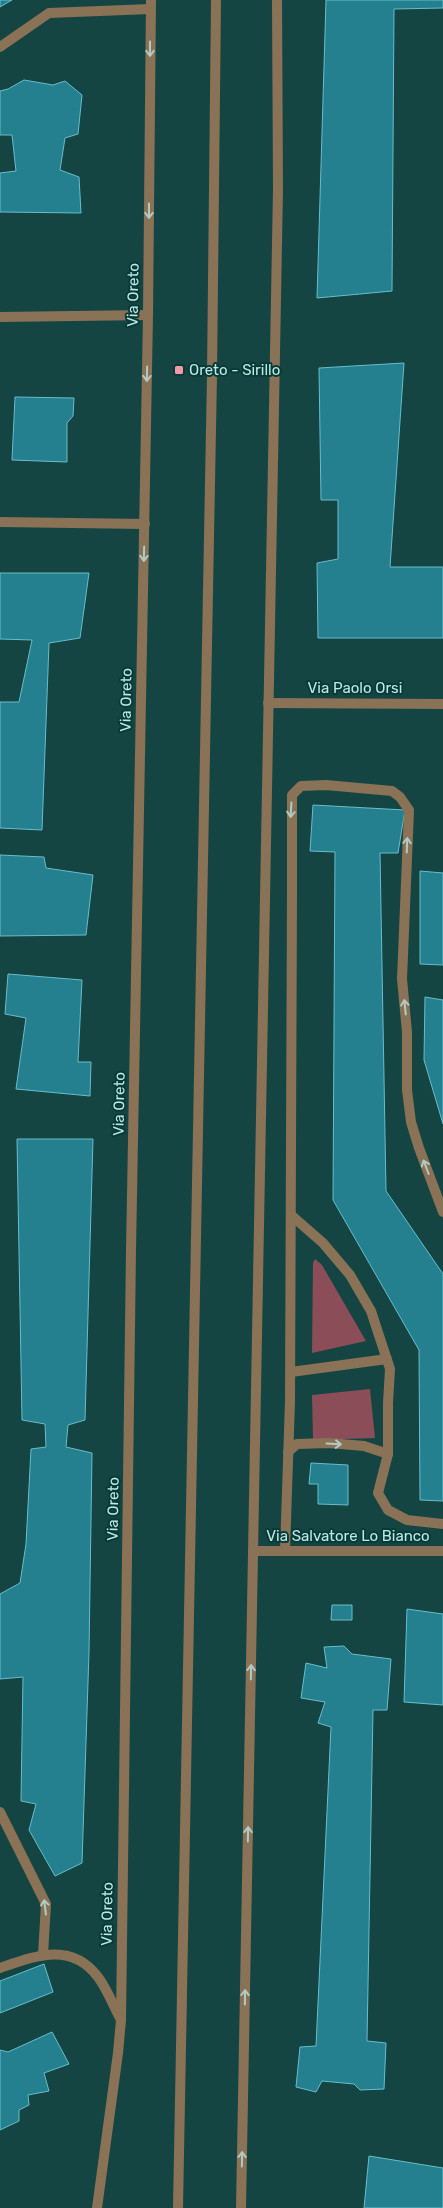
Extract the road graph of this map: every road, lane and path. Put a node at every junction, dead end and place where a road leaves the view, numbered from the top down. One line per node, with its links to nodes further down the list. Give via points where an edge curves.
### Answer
1 (216, 0): 26 (street)
2 (277, 0): 9 (street, via 278,199)
3 (151, 5): 4 (street, via 49,13); 5 (street, Via Oreto, one-way to 5)
4 (0, 47)
5 (148, 315): 6 (street); 8 (street, Via Oreto, one-way to 8)
6 (0, 317)
7 (0, 522): 8 (street)
8 (145, 524): 24 (street, Via Oreto, one-way to 24)
9 (268, 703): 10 (street, Via Paolo Orsi); 18 (street)
10 (443, 704)
11 (443, 1212): 12 (street, one-way to 12, via 411,1122 407,1090 408,1032 402,979 408,810 392,791 326,784 301,786 292,795)
12 (291, 1215): 13 (street, via 323,1242 350,1275 371,1311); 14 (street)
13 (387, 1359): 14 (street); 16 (street, via 390,1369)
14 (290, 1372): 15 (street)
15 (288, 1452): 16 (street, one-way to 16, via 297,1444 328,1443 364,1446); 19 (street)
16 (388, 1454): 17 (street, via 378,1493 388,1510 407,1520)
17 (443, 1524)
18 (253, 1551): 19 (street, Via Salvatore Lo Bianco); 27 (street, one-way to 18)
19 (285, 1551): 20 (street, Via Salvatore Lo Bianco)
20 (443, 1551)
21 (0, 1812): 22 (street, one-way to 21, via 46,1904)
22 (43, 1955): 23 (street); 24 (street, via 59,1953 80,1961 98,1977)
23 (0, 1968)
24 (121, 2020): 25 (street, Via Oreto)
25 (97, 2208)
26 (178, 2208)
27 (241, 2208)

